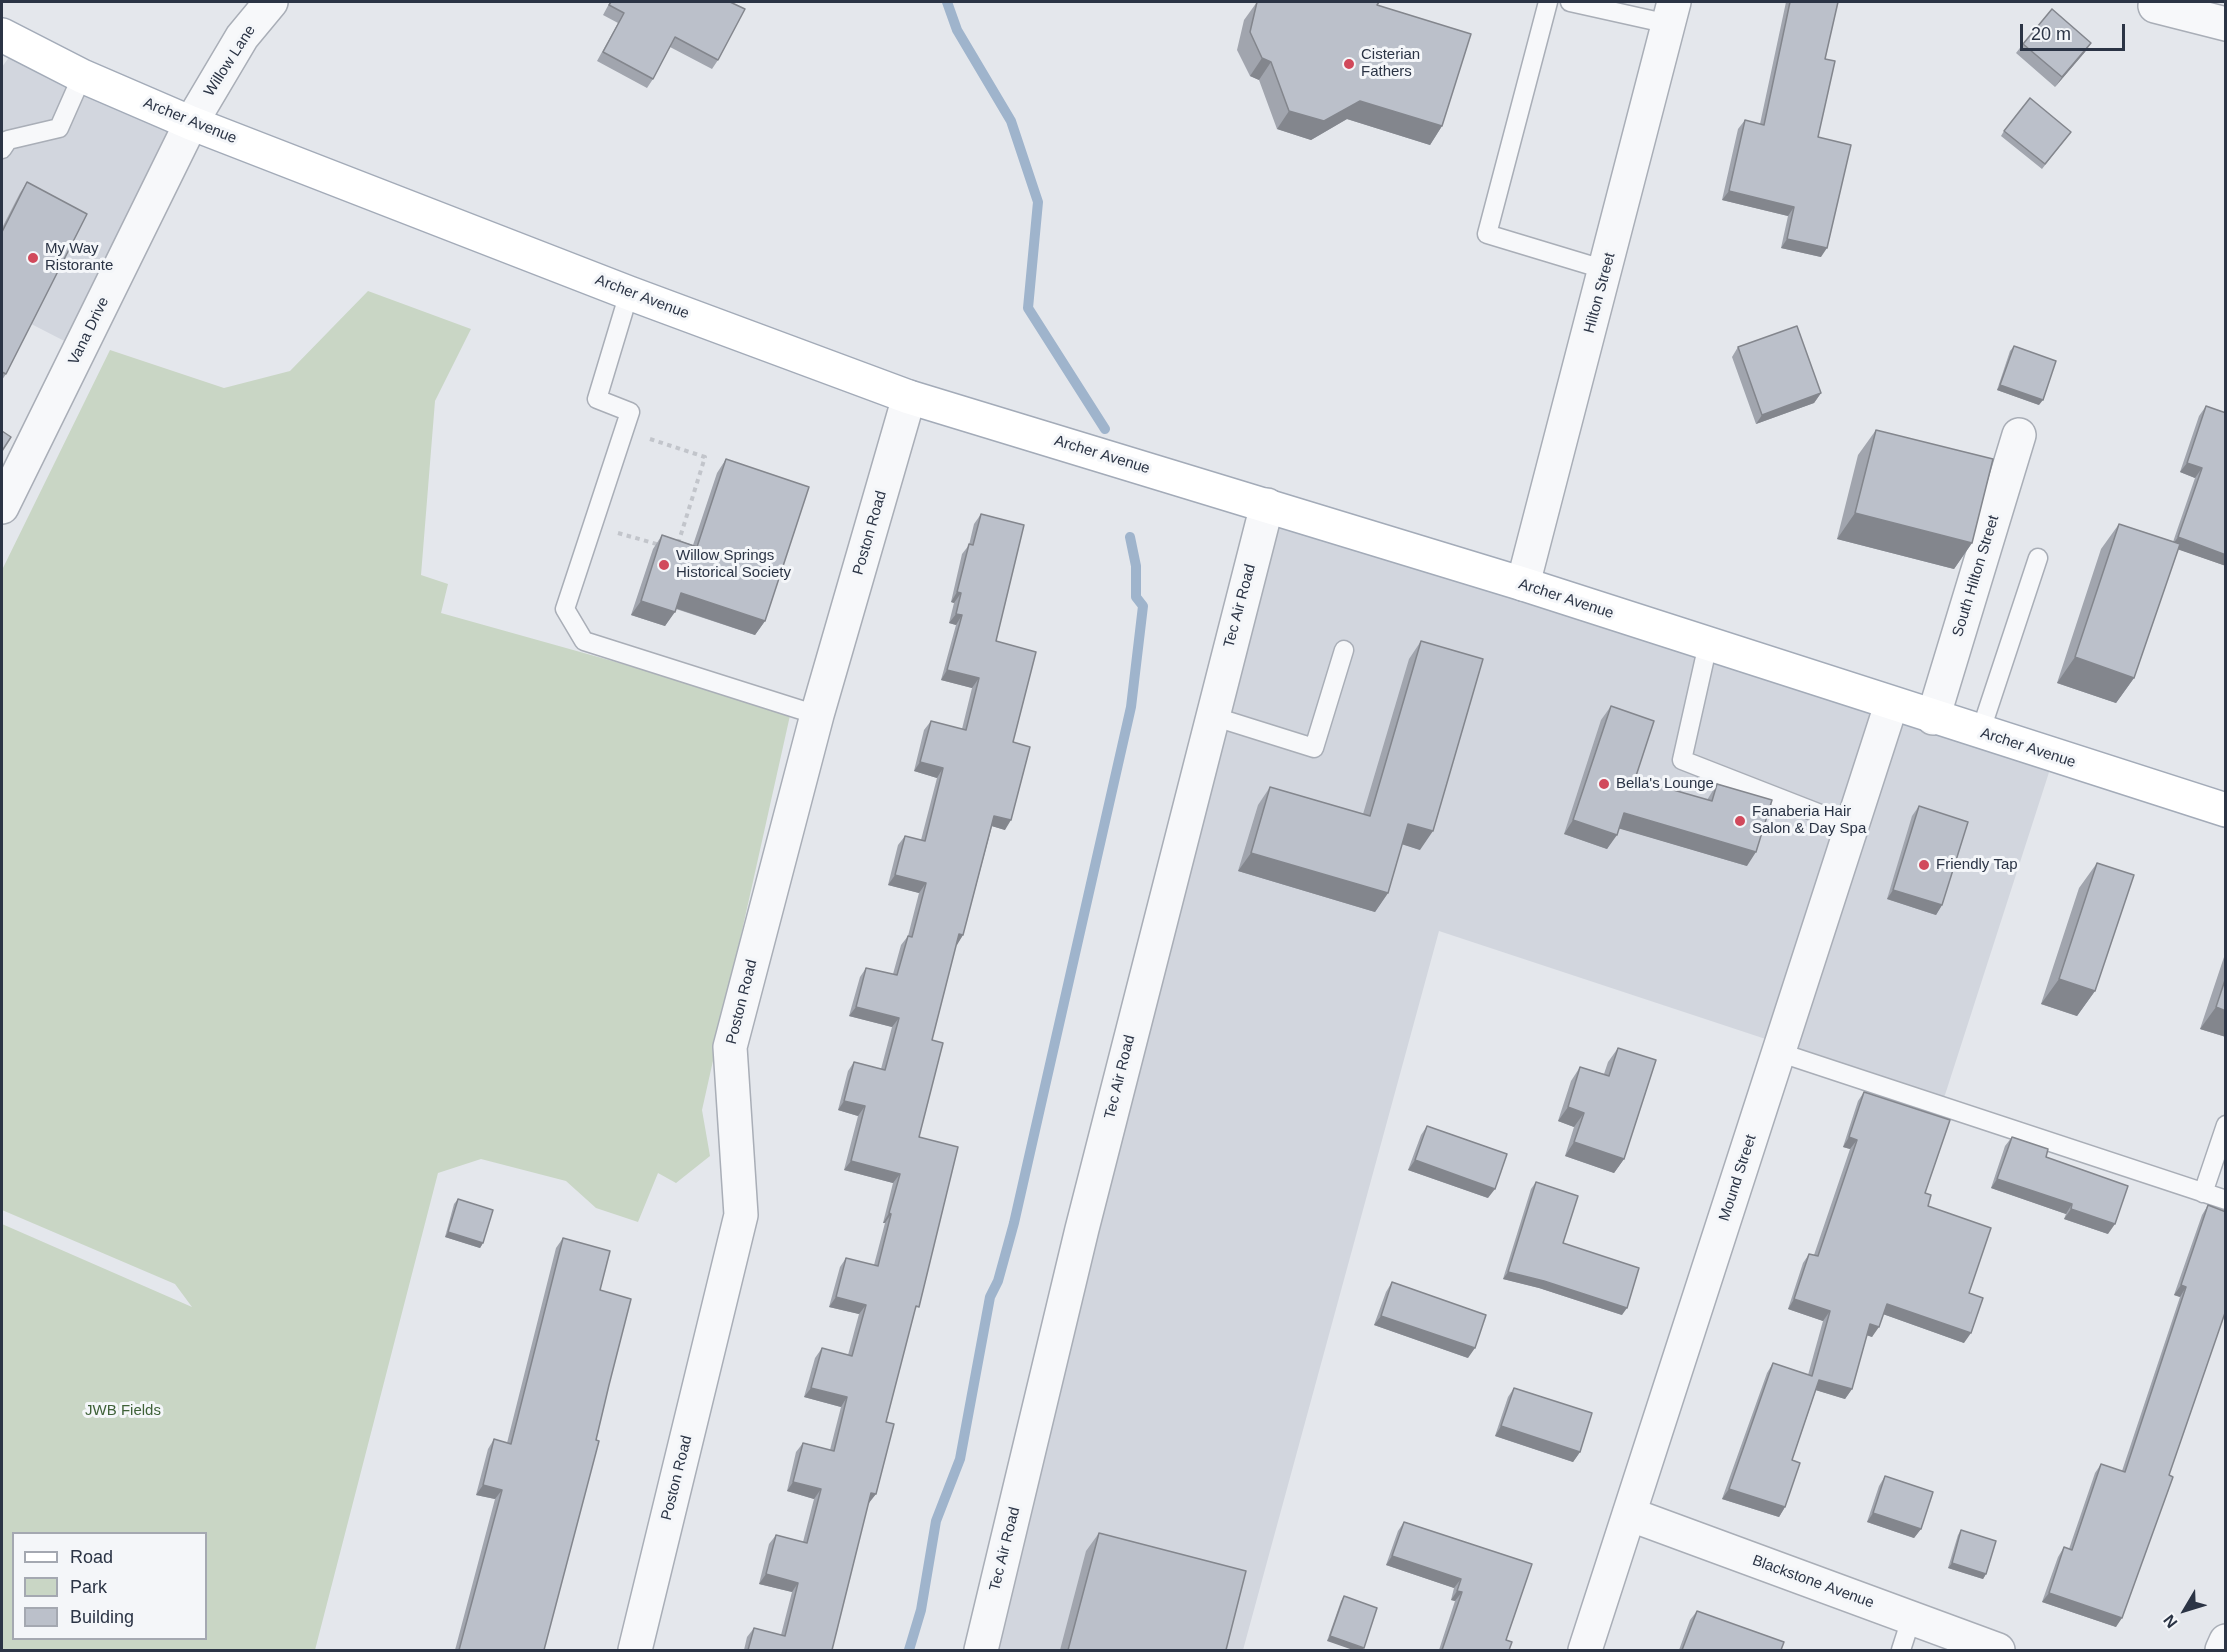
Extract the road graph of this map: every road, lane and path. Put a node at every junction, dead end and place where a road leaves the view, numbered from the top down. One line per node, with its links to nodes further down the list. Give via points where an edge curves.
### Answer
1 (271, 2): 9 (street, Willow Lane, via 242,37)
2 (1548, 2): 11 (lane, via 1486,234)
3 (1570, 2): 5 (lane)
4 (2155, 6): 6 (street)
5 (1671, 13): 11 (street, Hilton Street)
6 (2226, 24)
7 (2, 35): 8 (main road, Archer Avenue)
8 (82, 76): 9 (main road, Archer Avenue); 10 (lane, via 59,128 8,140)
9 (191, 123): 12 (main road, Archer Avenue); 17 (street, Vana Drive)
10 (2, 149)
11 (1606, 270): 22 (street, Hilton Street)
12 (629, 293): 13 (main road, Archer Avenue); 14 (lane, via 597,399 630,412)
13 (909, 397): 16 (main road, Archer Avenue); 26 (street, Poston Road)
14 (624, 430): 18 (lane); 20 (path, via 705,457)
15 (2019, 435): 28 (street, South Hilton Street)
16 (1267, 505): 22 (main road, Archer Avenue); 27 (street, Tec Air Road)
17 (2, 507)
18 (592, 525): 19 (path); 26 (lane, via 565,609 584,640)
19 (666, 546)
20 (676, 549)
21 (2038, 558): 29 (lane)
22 (1523, 585): 23 (main road, Archer Avenue)
23 (1708, 644): 25 (main road, Archer Avenue); 31 (lane, via 1682,760)
24 (1344, 650): 27 (lane, via 1314,748)
25 (1891, 705): 28 (main road, Archer Avenue); 31 (street, Mound Street)
26 (817, 715): 39 (street, Poston Road, via 730,1047 741,1215)
27 (1212, 716): 40 (street, Tec Air Road, via 1082,1229)
28 (1933, 718): 29 (main road, Archer Avenue)
29 (1980, 733): 30 (main road, Archer Avenue)
30 (2226, 810)
31 (1851, 826): 32 (street, Mound Street)
32 (1778, 1052): 34 (lane); 36 (street, Mound Street)
33 (2226, 1125): 34 (lane)
34 (2204, 1192): 35 (lane)
35 (2226, 1200)
36 (1629, 1514): 37 (street, Blackstone Avenue); 41 (street, Mound Street)
37 (1911, 1619): 42 (lane); 43 (street, Blackstone Avenue)
38 (2226, 1641): 44 (street)
39 (634, 1650)
40 (981, 1650)
41 (1585, 1650)
42 (1900, 1650)
43 (1998, 1650)
44 (2222, 1650)

